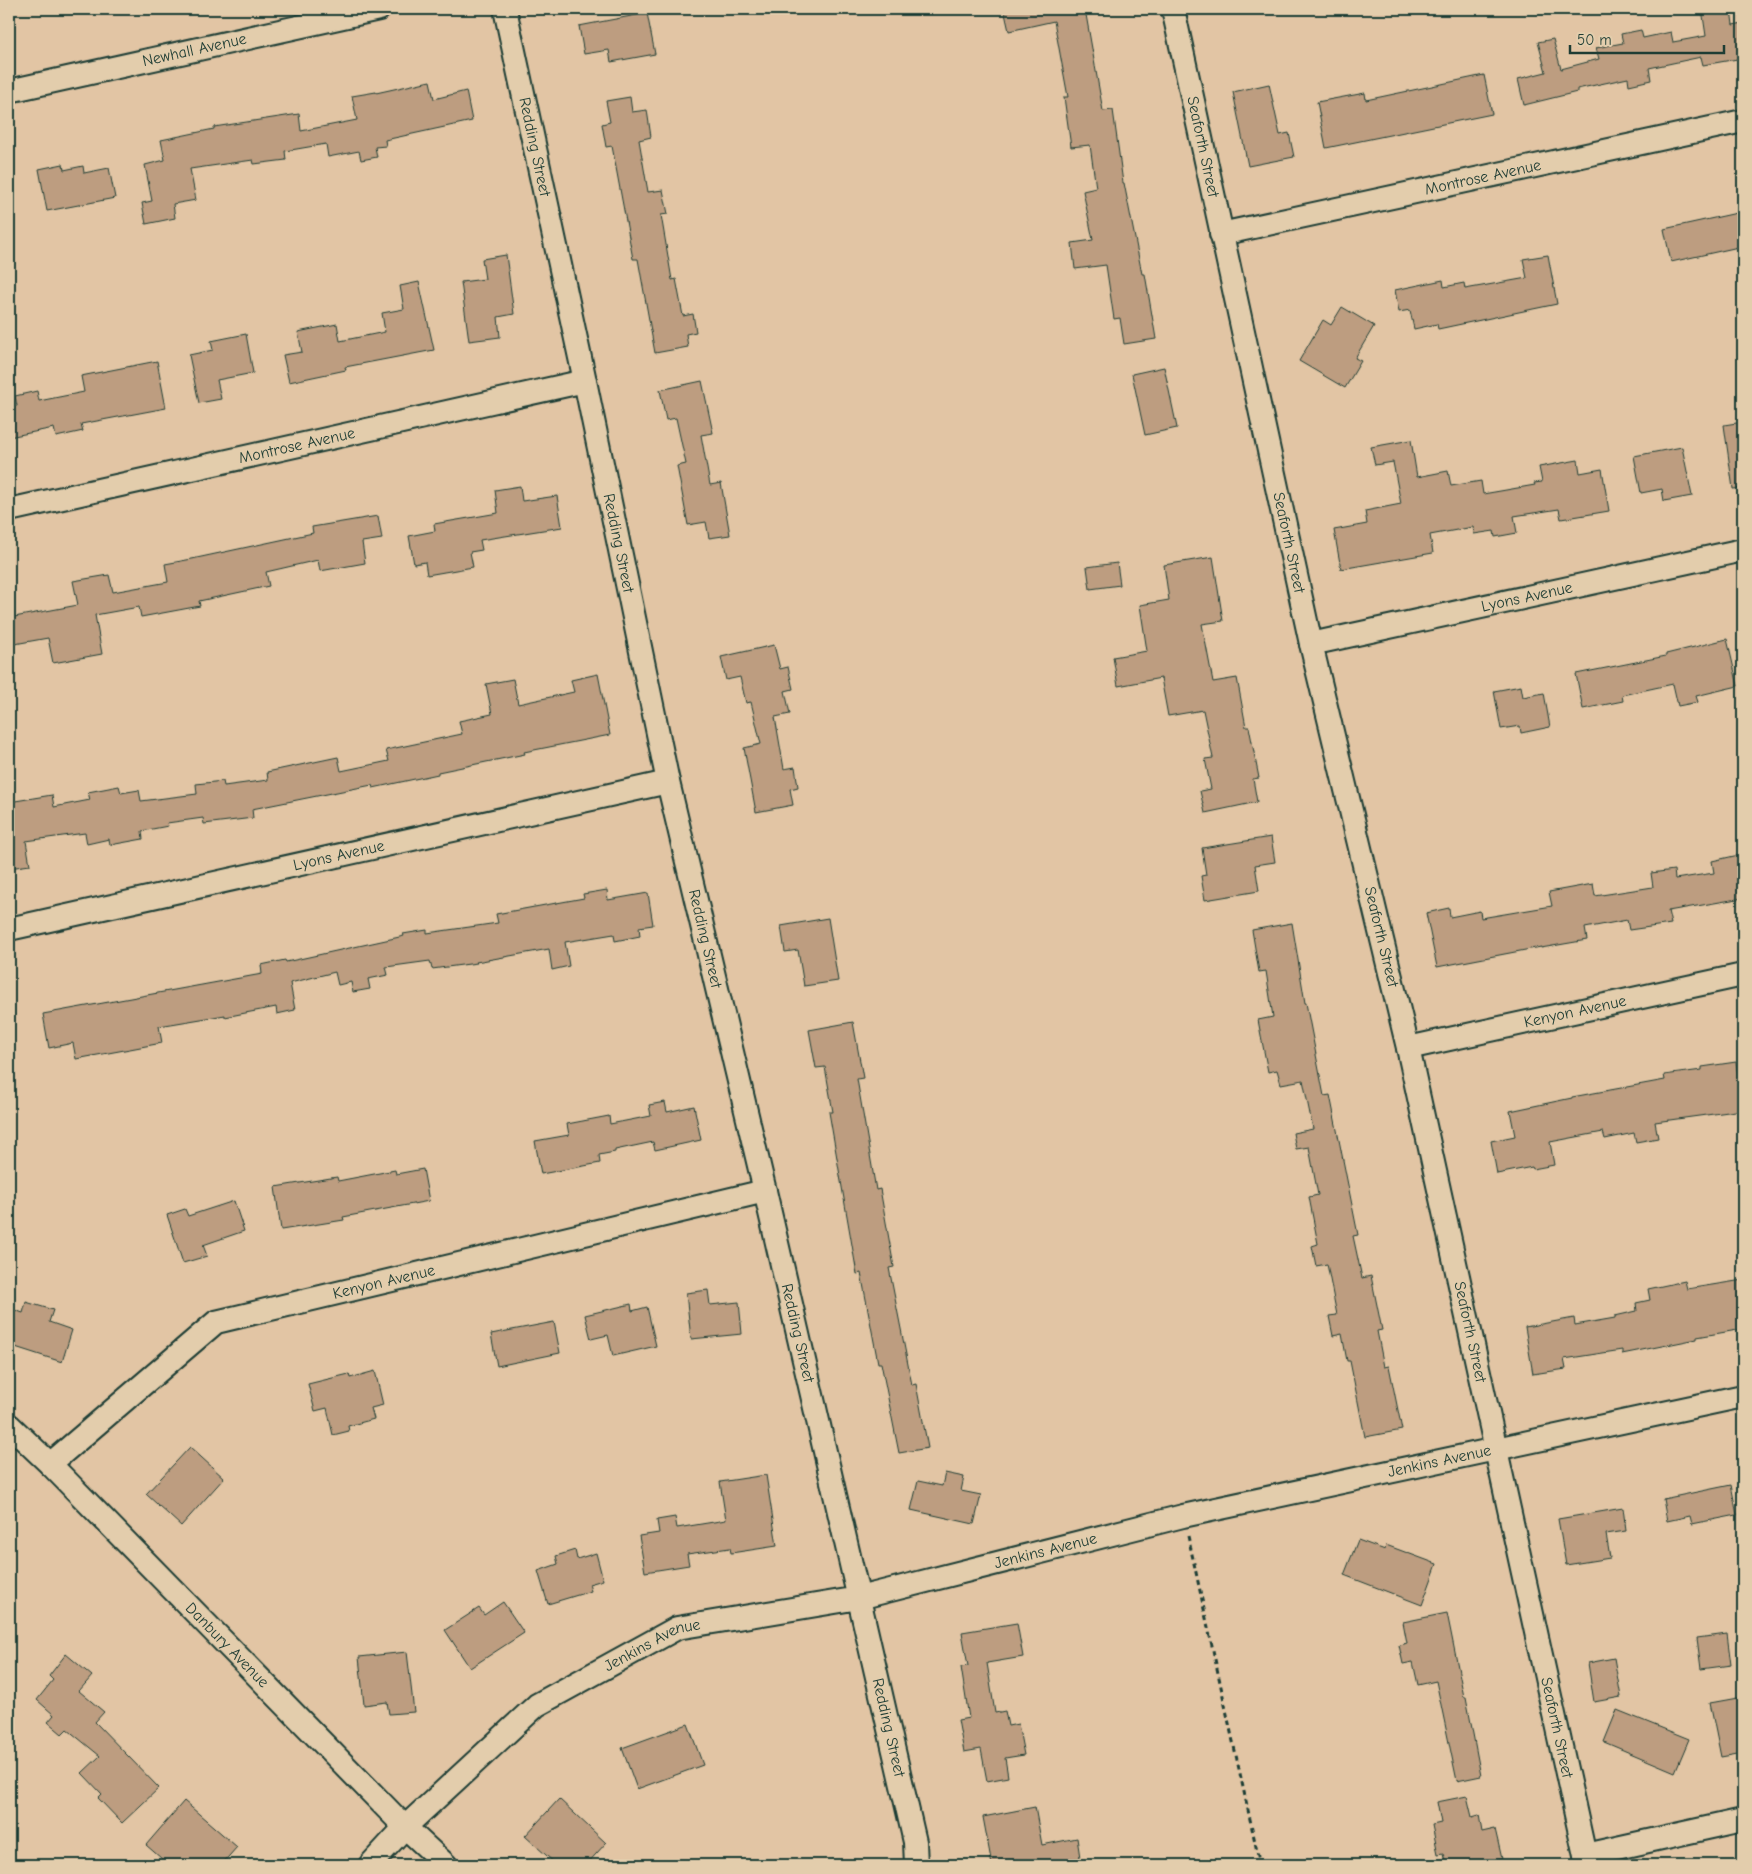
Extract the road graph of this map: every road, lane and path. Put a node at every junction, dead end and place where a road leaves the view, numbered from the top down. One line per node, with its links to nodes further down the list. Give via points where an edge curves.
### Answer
1 (379, 9): 4 (street, Newhall Avenue)
2 (505, 9): 7 (street, Redding Street)
3 (1173, 9): 6 (street, Seaforth Street)
4 (9, 91)
5 (1743, 121): 6 (street, Montrose Avenue)
6 (1222, 234): 10 (street, Seaforth Street)
7 (585, 381): 8 (street, Montrose Avenue); 11 (street, Redding Street)
8 (9, 510)
9 (1743, 550): 10 (street, Lyons Avenue)
10 (1311, 644): 14 (street, Seaforth Street)
11 (668, 782): 12 (street, Lyons Avenue); 15 (street, Redding Street)
12 (9, 930)
13 (1743, 975): 14 (street, Kenyon Avenue)
14 (1408, 1048): 18 (street, Seaforth Street)
15 (766, 1191): 19 (street, Kenyon Avenue, via 216,1322); 21 (street, Redding Street)
16 (1743, 1396): 18 (street, Jenkins Avenue)
17 (9, 1425): 19 (street, Danbury Avenue)
18 (1496, 1450): 20 (street, Jenkins Avenue); 24 (street, Seaforth Street)
19 (50, 1464): 23 (street, Danbury Avenue)
20 (1183, 1516): 21 (street, Jenkins Avenue); 28 (path)
21 (859, 1598): 23 (street, Jenkins Avenue, via 677,1628 537,1705); 27 (street, Redding Street, via 915,1842)
22 (1743, 1820): 24 (street)
23 (405, 1827): 25 (street, Jenkins Avenue); 26 (street, Danbury Avenue)
24 (1586, 1860)
25 (370, 1865)
26 (446, 1865)
27 (916, 1865)
28 (1260, 1865)

